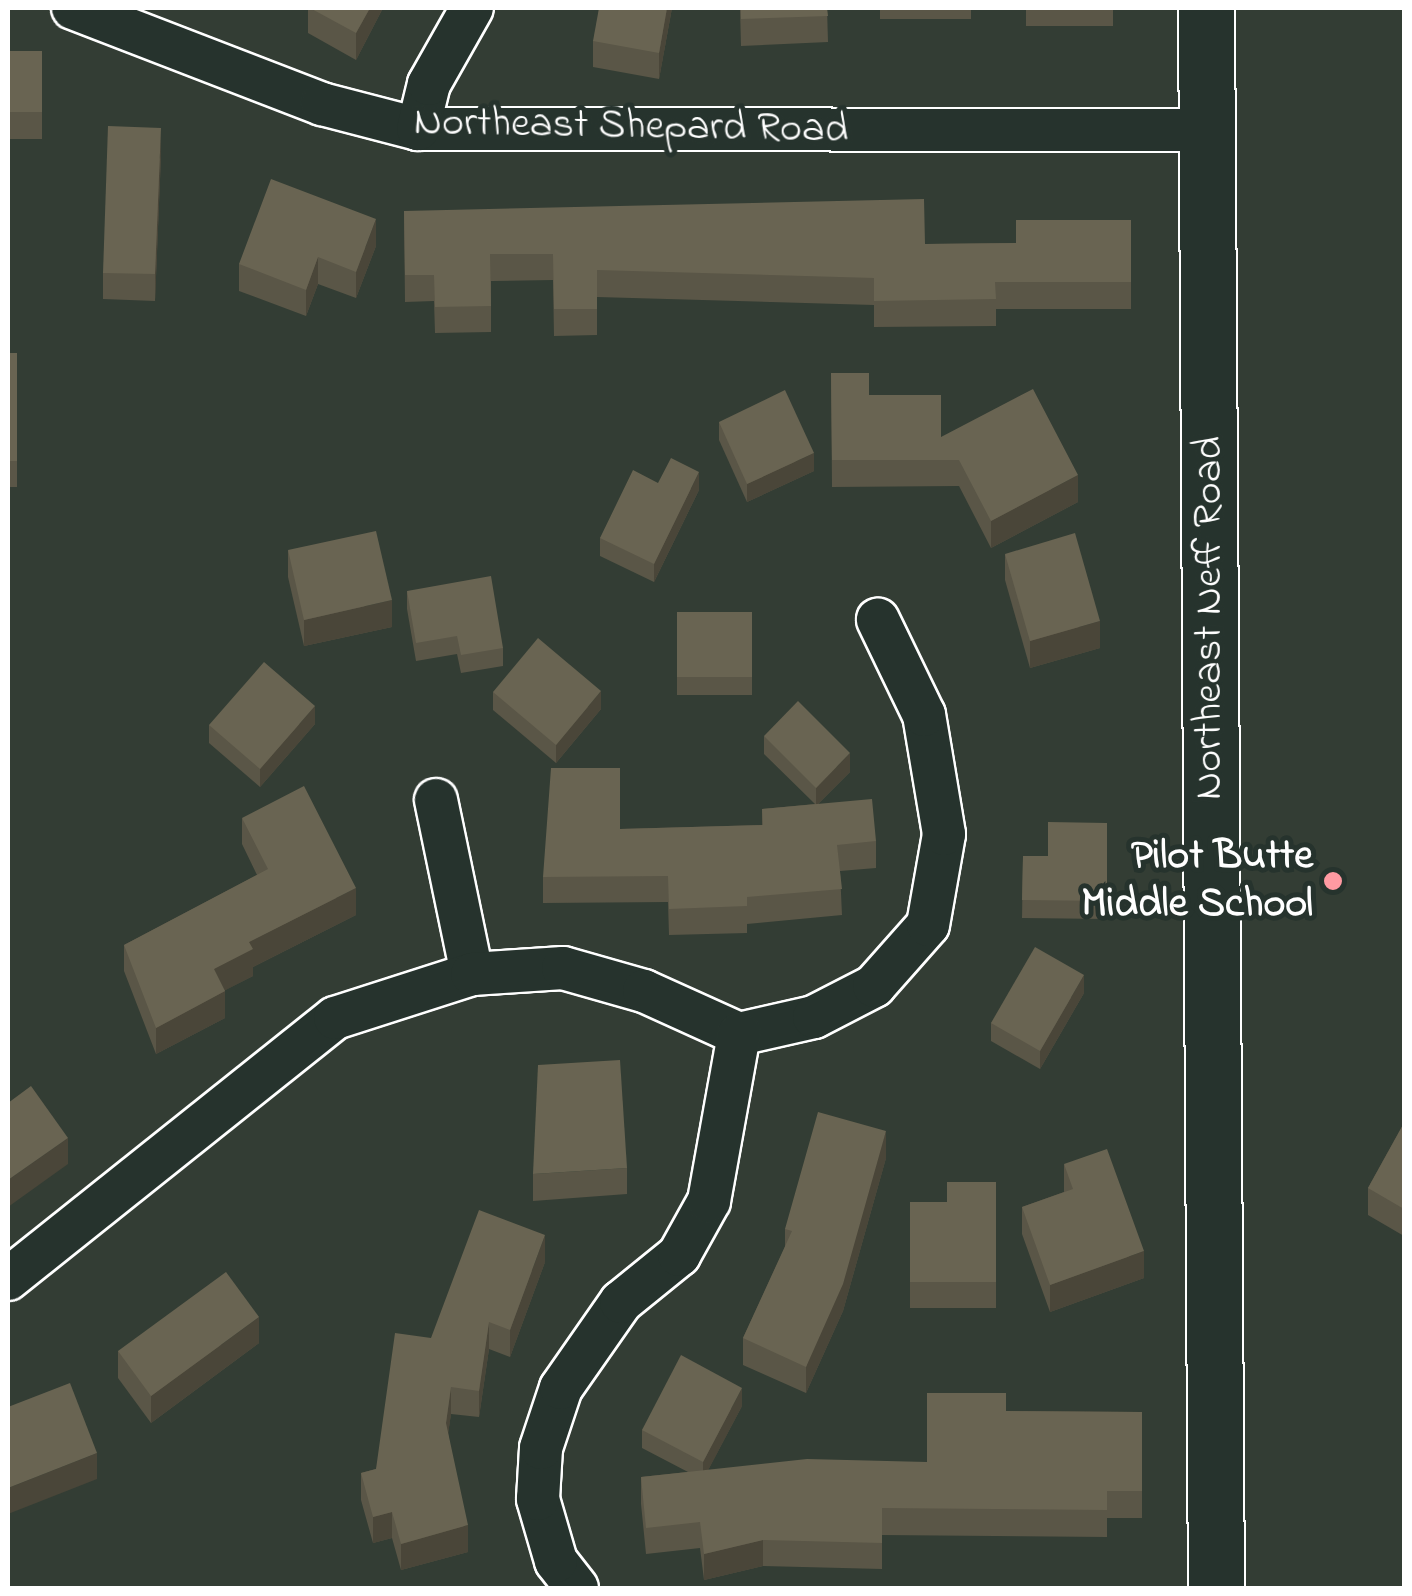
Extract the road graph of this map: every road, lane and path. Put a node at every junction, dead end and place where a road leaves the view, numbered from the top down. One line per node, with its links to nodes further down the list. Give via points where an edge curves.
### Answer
1 (73, 8): 4 (street, Northeast Shepard Road, via 322,104)
2 (472, 8): 4 (street, via 429,84)
3 (1206, 8): 5 (main road, Northeast Neff Road)
4 (418, 129): 5 (street, Northeast Shepard Road)
5 (1208, 130): 12 (main road, Northeast Neff Road)
6 (878, 620): 9 (street, via 924,715 944,834 928,924 874,986 814,1017)
7 (436, 800): 8 (street)
8 (472, 974): 9 (street, via 563,968 644,990); 10 (street, via 334,1018)
9 (738, 1034): 11 (street, via 710,1202 679,1255 622,1302 562,1388 542,1448 538,1499 556,1561)
10 (8, 1279)
11 (577, 1588)
12 (1216, 1588)

